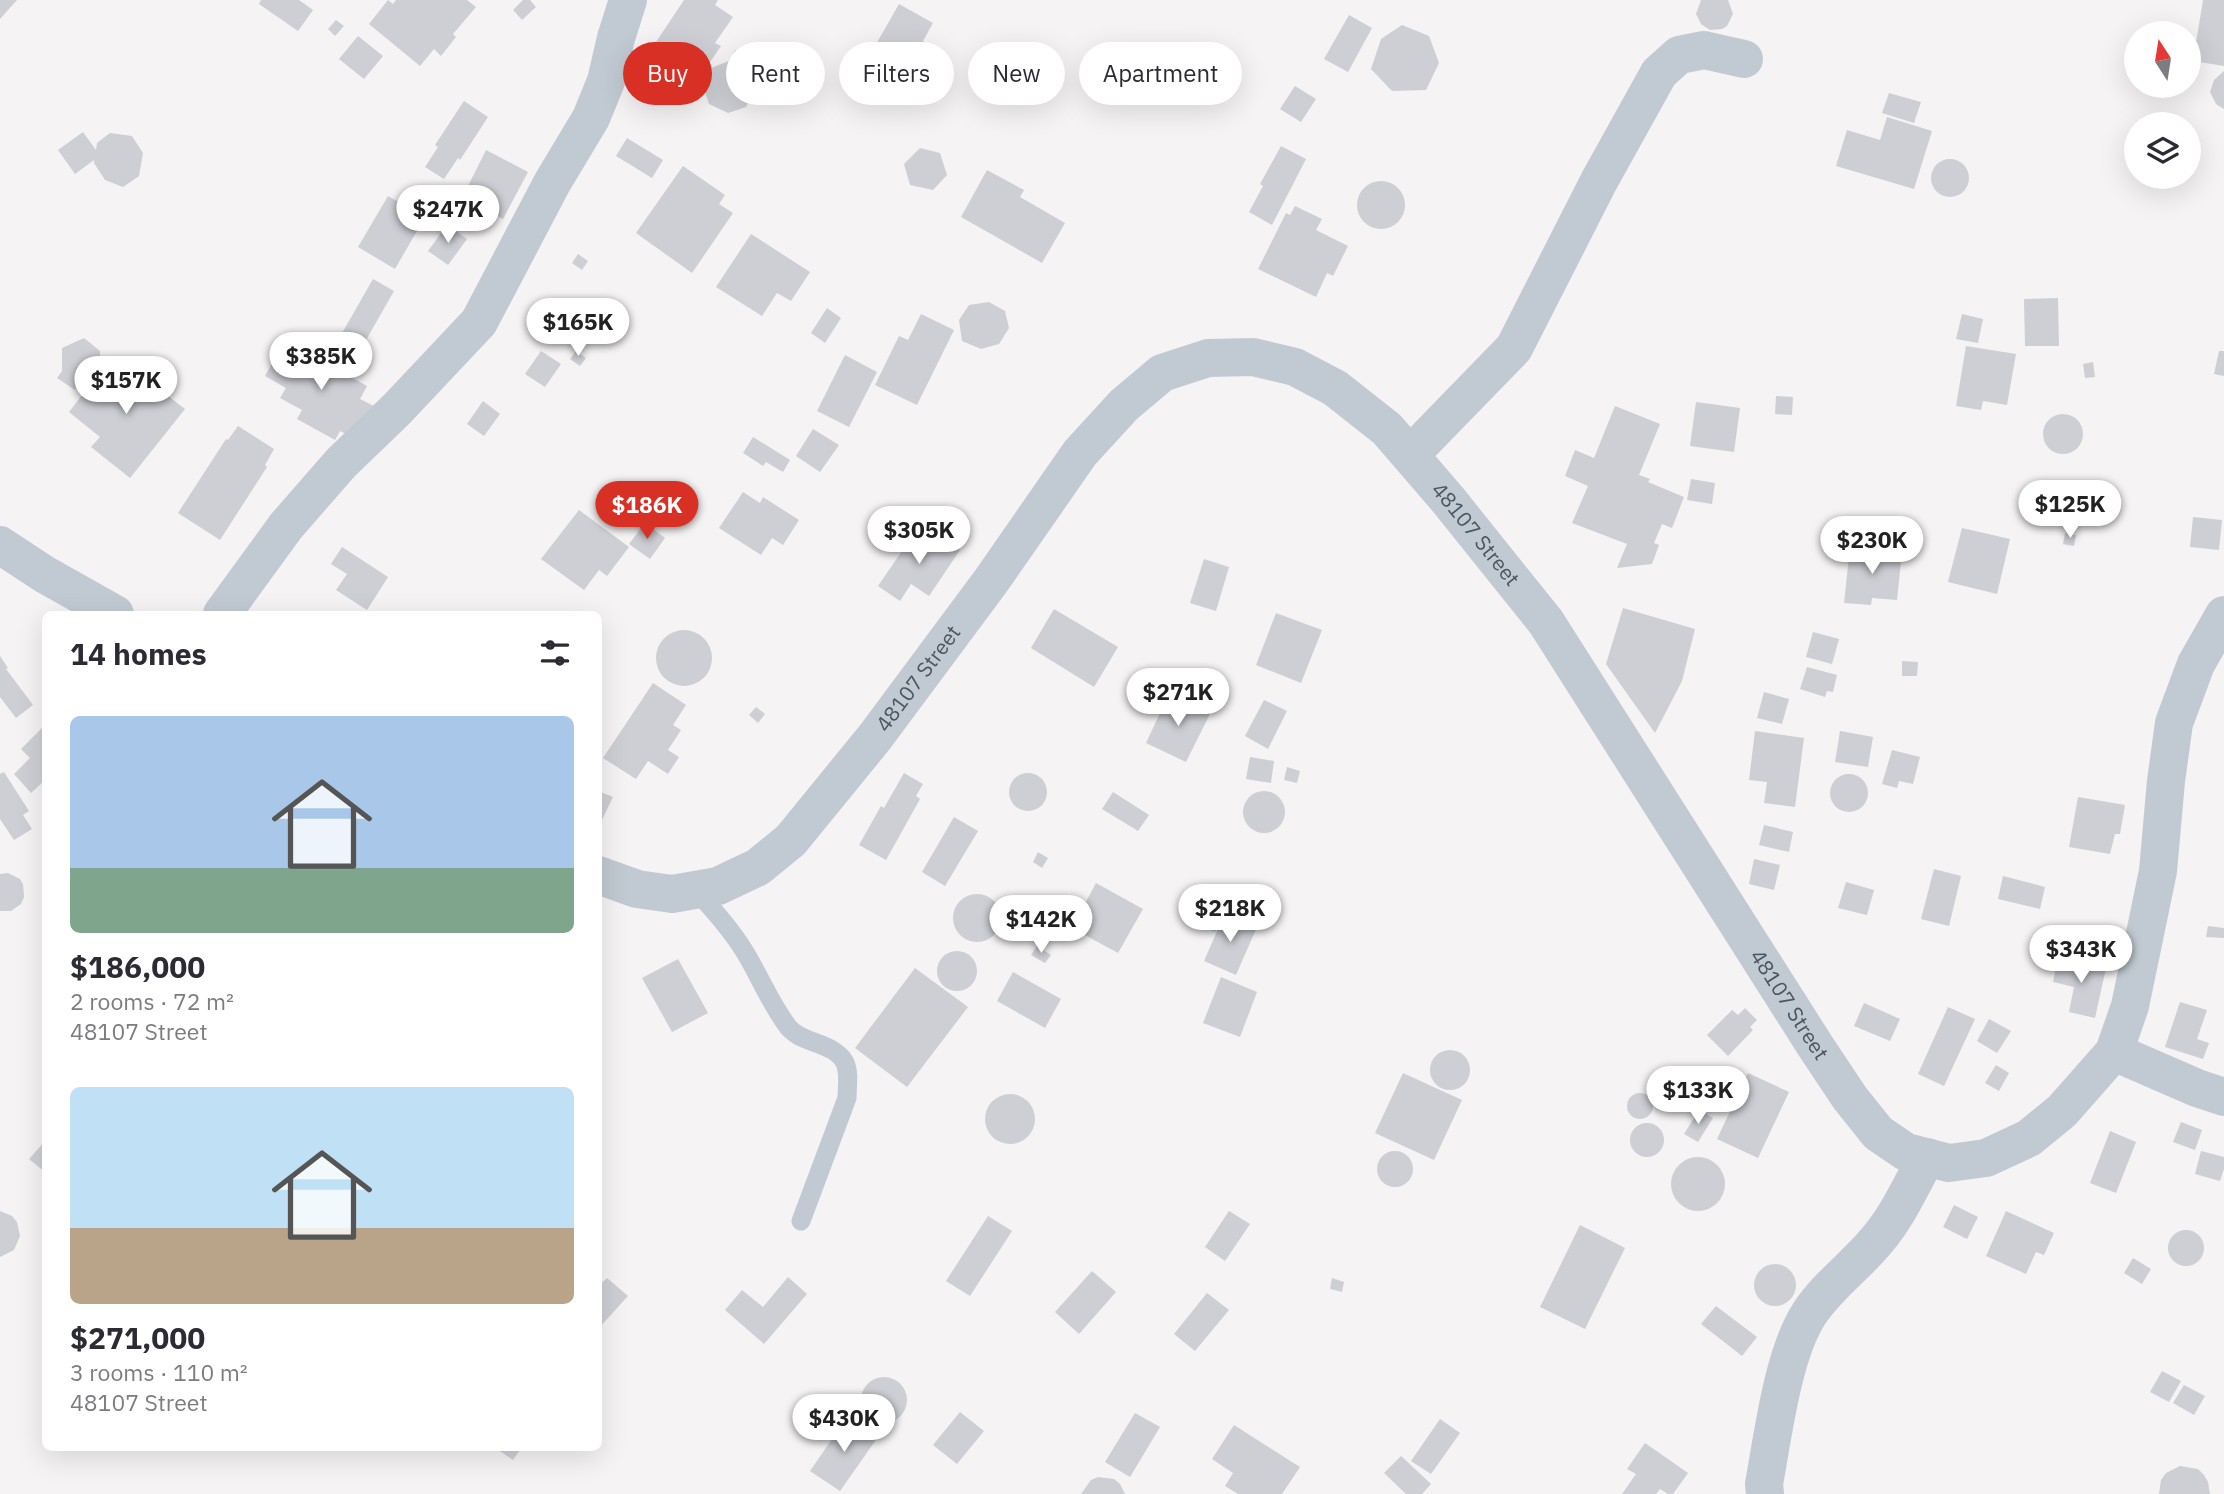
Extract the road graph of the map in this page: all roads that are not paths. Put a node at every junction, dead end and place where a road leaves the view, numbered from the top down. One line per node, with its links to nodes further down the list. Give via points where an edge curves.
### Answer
1 (628, 0): 6 (street, via 606,81 590,118 479,322 341,463 286,526)
2 (1744, 59): 3 (street, via 1704,50 1679,55 1659,73 1514,348)
3 (1410, 456): 9 (street, 48107 Street, via 1387,429 1335,388 1295,366 1253,357 1208,358 1162,373 1124,405 1080,453 884,725 791,840 758,867 718,886); 12 (street, 48107 Street, via 1546,622 1850,1098 1878,1133 1906,1152)
4 (0, 545): 5 (street)
5 (110, 611)
6 (224, 611)
7 (2224, 615): 10 (street, 48107 Street, via 2196,664 2174,723 2158,871 2130,1006)
8 (602, 876): 9 (street, 48107 Street, via 637,889 672,894)
9 (695, 890): 13 (lane, via 744,950 791,1031 834,1051 845,1062 847,1098)
10 (2114, 1052): 11 (street); 12 (street, 48107 Street, via 2062,1111 2029,1138 1986,1158 1949,1163)
11 (2224, 1097)
12 (1927, 1157): 14 (street, via 1878,1240 1833,1284 1794,1342)
13 (801, 1221)
14 (1765, 1494)

